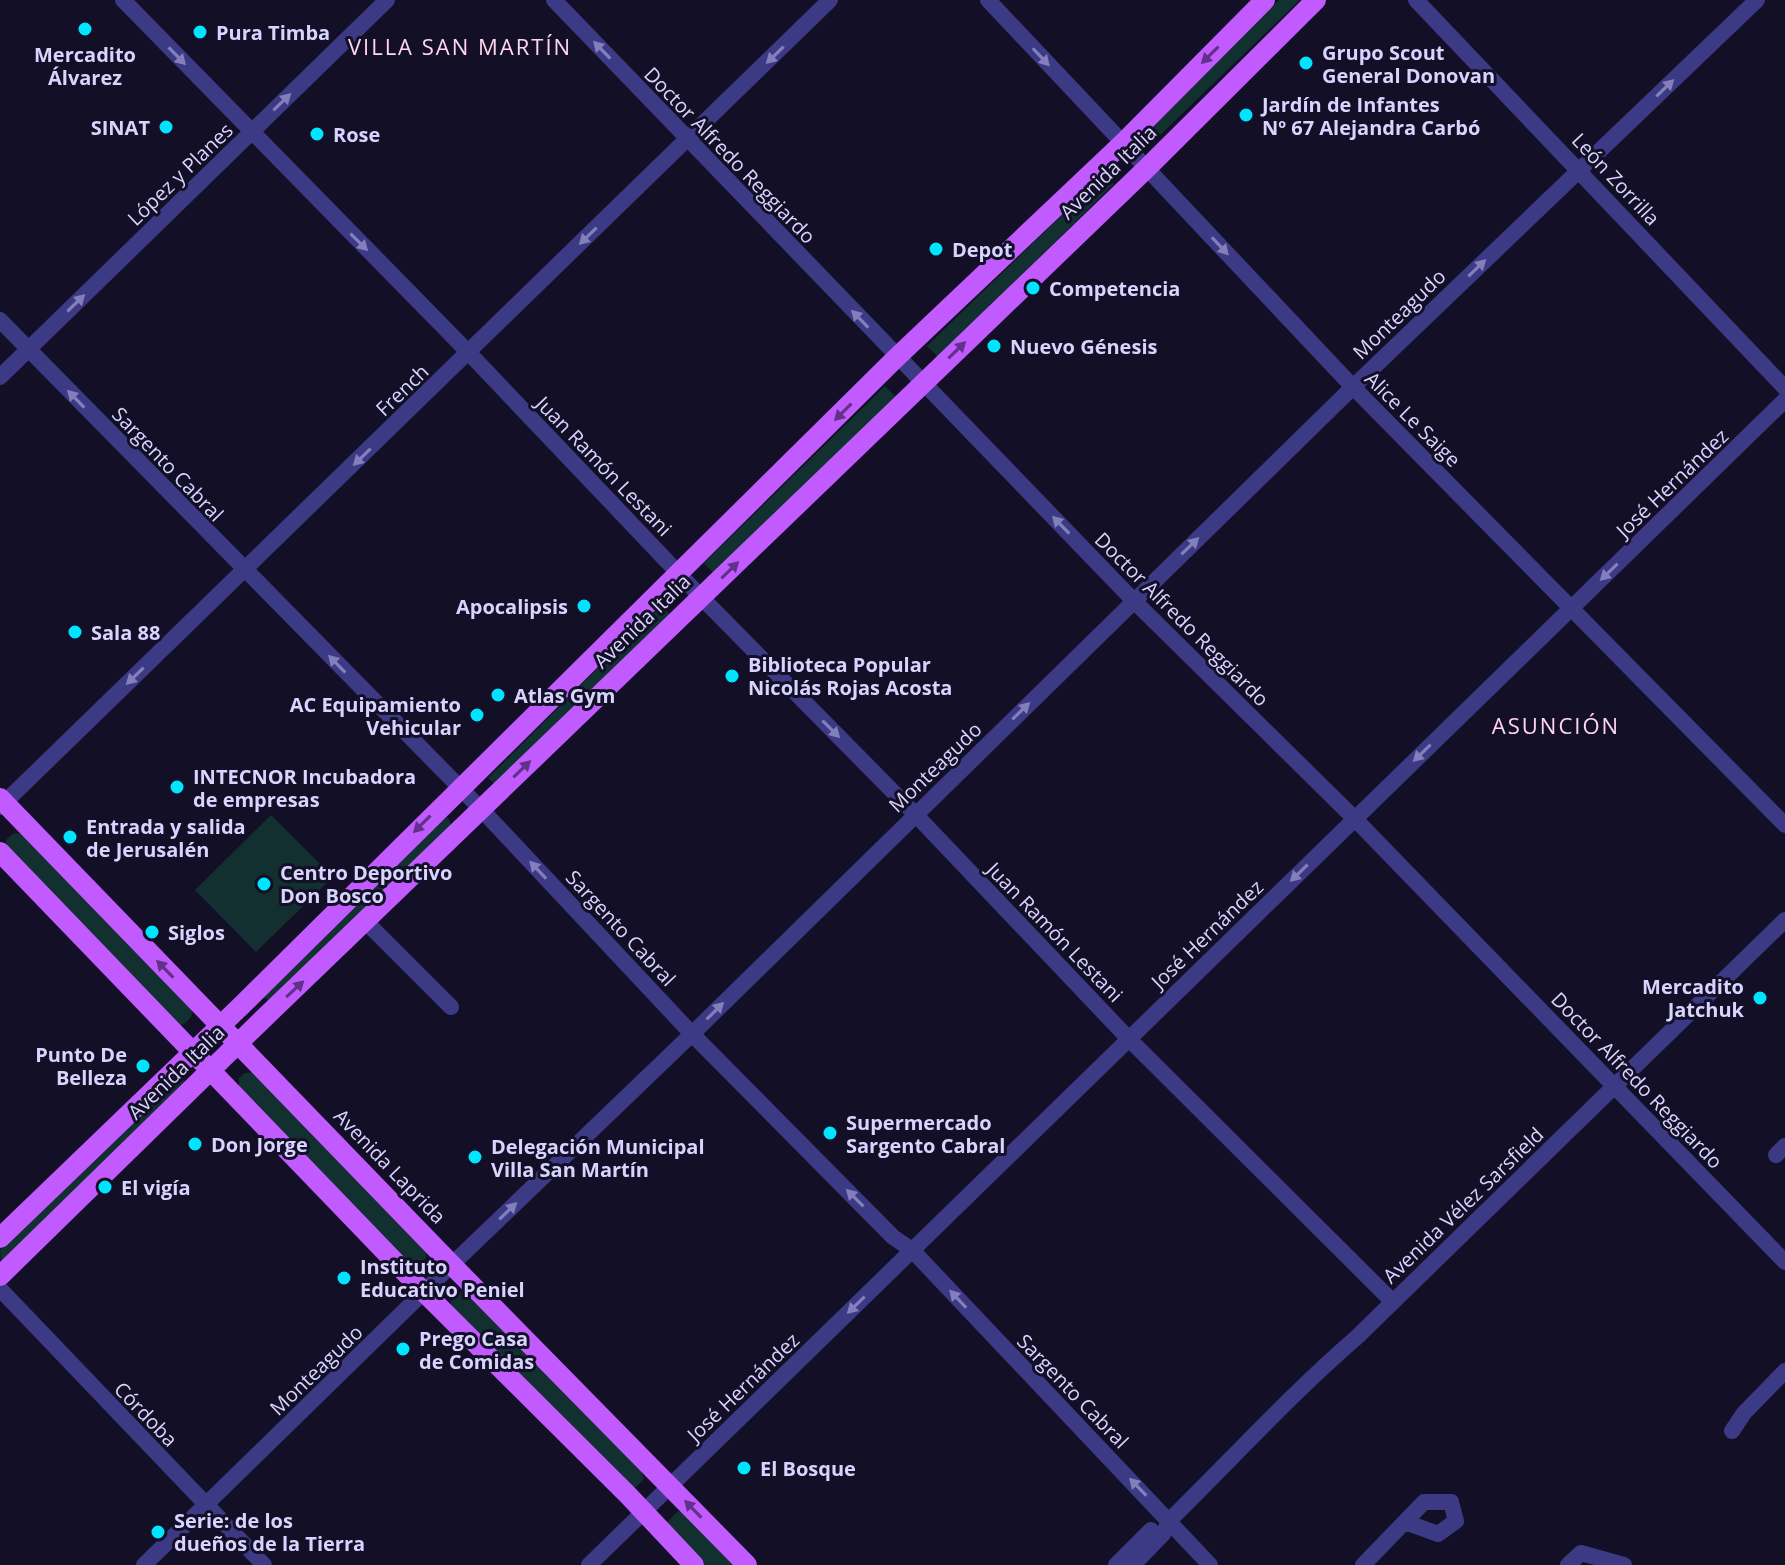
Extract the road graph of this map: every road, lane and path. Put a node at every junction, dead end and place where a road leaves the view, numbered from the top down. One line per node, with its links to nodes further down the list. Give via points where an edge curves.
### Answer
1 (123, 0): 10 (street, Juan Ramón Lestani, one-way to 10)
2 (387, 0): 10 (street, López y Planes, one-way to 2)
3 (554, 0): 11 (street, Doctor Alfredo Reggiardo, one-way to 3)
4 (830, 0): 11 (street, French, one-way to 11)
5 (988, 0): 12 (street, Alice Le Saige, one-way to 12)
6 (1265, 0): 12 (main road, Avenida Italia, one-way to 12)
7 (1316, 0): 13 (main road, Avenida Italia)
8 (1416, 0): 14 (street, León Zorrilla)
9 (1757, 0): 14 (street, Monteagudo, one-way to 9)
10 (251, 133): 16 (street, López y Planes, one-way to 10); 17 (street, Juan Ramón Lestani, one-way to 17)
11 (688, 139): 17 (street, French, one-way to 17); 18 (street, Doctor Alfredo Reggiardo, one-way to 11)
12 (1123, 143): 13 (street, Alice Le Saige); 18 (main road, Avenida Italia)
13 (1147, 168): 20 (main road, Avenida Italia, one-way to 13); 21 (street, Alice Le Saige, one-way to 21)
14 (1579, 169): 21 (street, Monteagudo, one-way to 14); 22 (street, León Zorrilla)
15 (0, 320): 16 (street, Sargento Cabral)
16 (28, 350): 19 (street, López y Planes); 24 (street, Sargento Cabral, one-way to 16)
17 (469, 353): 24 (street, French, one-way to 24); 25 (street, Juan Ramón Lestani)
18 (897, 357): 20 (street, Doctor Alfredo Reggiardo); 25 (main road, Avenida Italia, one-way to 25)
19 (0, 377)
20 (924, 383): 26 (main road, Avenida Italia, one-way to 20); 27 (street, Doctor Alfredo Reggiardo, one-way to 20)
21 (1353, 387): 27 (street, Monteagudo, one-way to 21); 28 (street, Alice Le Saige)
22 (1785, 388)
23 (1785, 400): 28 (street, José Hernández, one-way to 28)
24 (245, 571): 29 (street, Sargento Cabral, one-way to 24); 30 (street, French, one-way to 30)
25 (678, 574): 26 (street, Juan Ramón Lestani); 29 (main road, Avenida Italia)
26 (701, 597): 31 (main road, Avenida Italia, one-way to 26); 32 (street, Juan Ramón Lestani, one-way to 32)
27 (1134, 601): 32 (street, Monteagudo, one-way to 27); 33 (street, Doctor Alfredo Reggiardo)
28 (1572, 607): 33 (street, José Hernández, one-way to 33); 34 (street, Alice Le Saige)
29 (459, 789): 31 (street, Sargento Cabral); 39 (main road, Avenida Italia, one-way to 39)
30 (1, 802): 39 (main road, Avenida Laprida, one-way to 30)
31 (481, 809): 37 (main road, Avenida Italia); 40 (street, Sargento Cabral, one-way to 31)
32 (915, 814): 40 (street, Monteagudo, one-way to 32); 41 (street, Juan Ramón Lestani)
33 (1355, 819): 41 (street, José Hernández, one-way to 41); 45 (street, Doctor Alfredo Reggiardo)
34 (1785, 825)
35 (0, 852): 43 (main road)
36 (1785, 920): 45 (street, Avenida Vélez Sarsfield)
37 (366, 922): 38 (street); 42 (main road, Avenida Italia, one-way to 37)
38 (451, 1007)
39 (220, 1025): 42 (main road, Avenida Laprida); 43 (main road, Avenida Italia)
40 (692, 1034): 47 (street, Sargento Cabral, one-way to 40, via 893,1237); 49 (street, Monteagudo, one-way to 40)
41 (1128, 1038): 47 (street, José Hernández); 53 (street, Juan Ramón Lestani)
42 (240, 1044): 44 (main road, Avenida Italia); 49 (main road, Avenida Laprida)
43 (193, 1051): 44 (main road); 46 (main road, Avenida Italia)
44 (211, 1071): 50 (main road, Avenida Italia); 52 (main road)
45 (1614, 1085): 48 (street, Doctor Alfredo Reggiardo); 53 (street, Avenida Vélez Sarsfield)
46 (0, 1238)
47 (912, 1250): 56 (street, José Hernández, one-way to 56); 59 (street, Sargento Cabral, one-way to 47)
48 (1785, 1262)
49 (452, 1265): 52 (street, Monteagudo); 56 (main road, Avenida Laprida)
50 (0, 1276)
51 (0, 1289): 57 (street, Córdoba)
52 (424, 1292): 57 (street, Monteagudo); 58 (main road)
53 (1393, 1302): 59 (street, Avenida Vélez Sarsfield, via 1302,1385)
54 (1785, 1371): 55 (street)
55 (1732, 1431)
56 (669, 1484): 58 (street, José Hernández); 65 (main road, Avenida Laprida, one-way to 56)
57 (206, 1505): 61 (street, Monteagudo); 62 (street, Córdoba)
58 (644, 1511): 63 (street, José Hernández); 64 (main road)
59 (1170, 1520): 66 (street, Avenida Vélez Sarsfield, via 1156,1526); 67 (street, Avenida Vélez Sarsfield); 68 (street, Sargento Cabral)
60 (1405, 1522): 69 (street)
61 (144, 1565)
62 (264, 1565)
63 (589, 1565)
64 (694, 1565)
65 (747, 1565)
66 (1116, 1565)
67 (1133, 1565)
68 (1210, 1565)
69 (1363, 1565)
70 (1568, 1565): 71 (street, via 1581,1553)
71 (1624, 1565)

